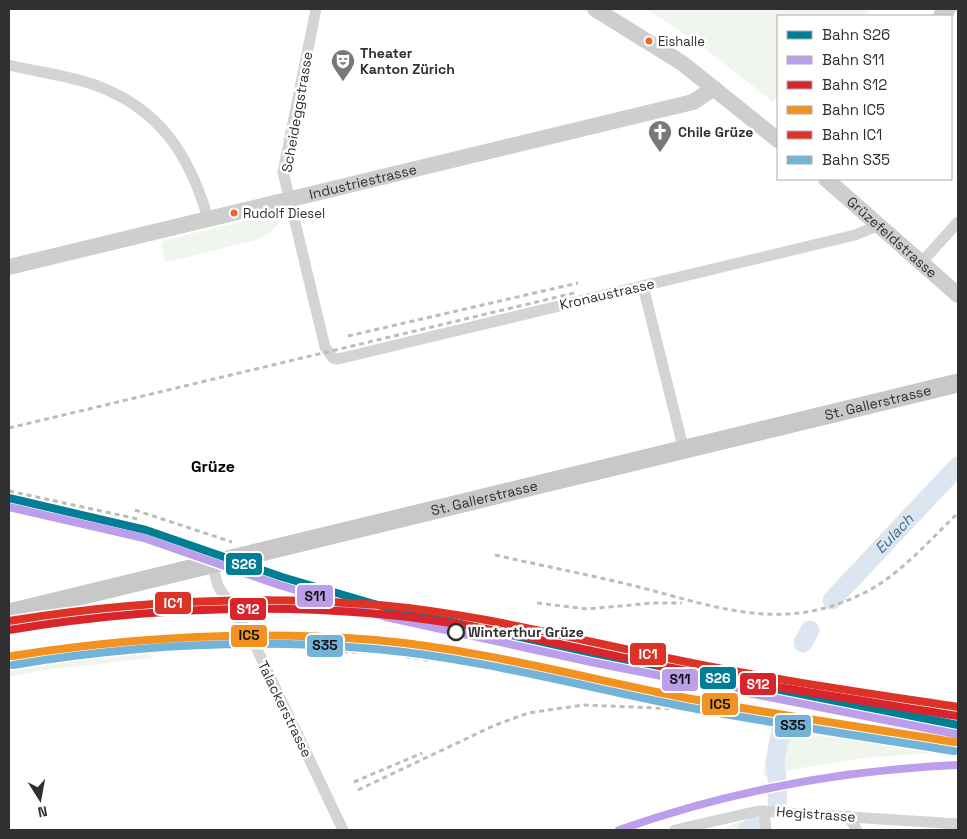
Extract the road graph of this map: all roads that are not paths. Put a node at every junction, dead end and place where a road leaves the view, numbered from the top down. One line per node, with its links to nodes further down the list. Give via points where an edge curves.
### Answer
1 (316, 9): 7 (street, Scheideggstrasse, via 283,172)
2 (595, 9): 4 (street, via 682,63)
3 (9, 65): 8 (street, via 94,84 130,100 158,122 182,154)
4 (714, 88): 5 (street); 7 (street, Industriestrasse, via 693,102)
5 (777, 139)
6 (827, 180): 10 (street, Grüzefeldstrasse)
7 (290, 199): 8 (street, Industriestrasse); 15 (street, Scheideggstrasse, via 325,347)
8 (208, 219): 12 (street, Industriestrasse)
9 (958, 222): 11 (street)
10 (878, 225): 11 (street, Grüzefeldstrasse); 13 (street, Kronaustrasse, via 855,235)
11 (921, 263): 14 (street, Grüzefeldstrasse)
12 (9, 267)
13 (643, 286): 15 (street, Kronaustrasse); 17 (street)
14 (958, 296)
15 (333, 358)
16 (958, 383): 17 (main road, St. Gallerstrasse)
17 (684, 451): 18 (main road, St. Gallerstrasse)
18 (212, 564): 19 (main road, St. Gallerstrasse); 24 (street, Talackerstrasse, via 218,586 254,643)
19 (9, 613)
20 (764, 811): 21 (street, Hegistrasse); 25 (street, Hegistrasse); 26 (street)
21 (848, 816): 22 (street, Hegistrasse); 27 (street)
22 (895, 819): 23 (street, Hegistrasse); 28 (street)
23 (958, 824)
24 (343, 830)
25 (675, 830)
26 (766, 830)
27 (857, 830)
28 (901, 830)

